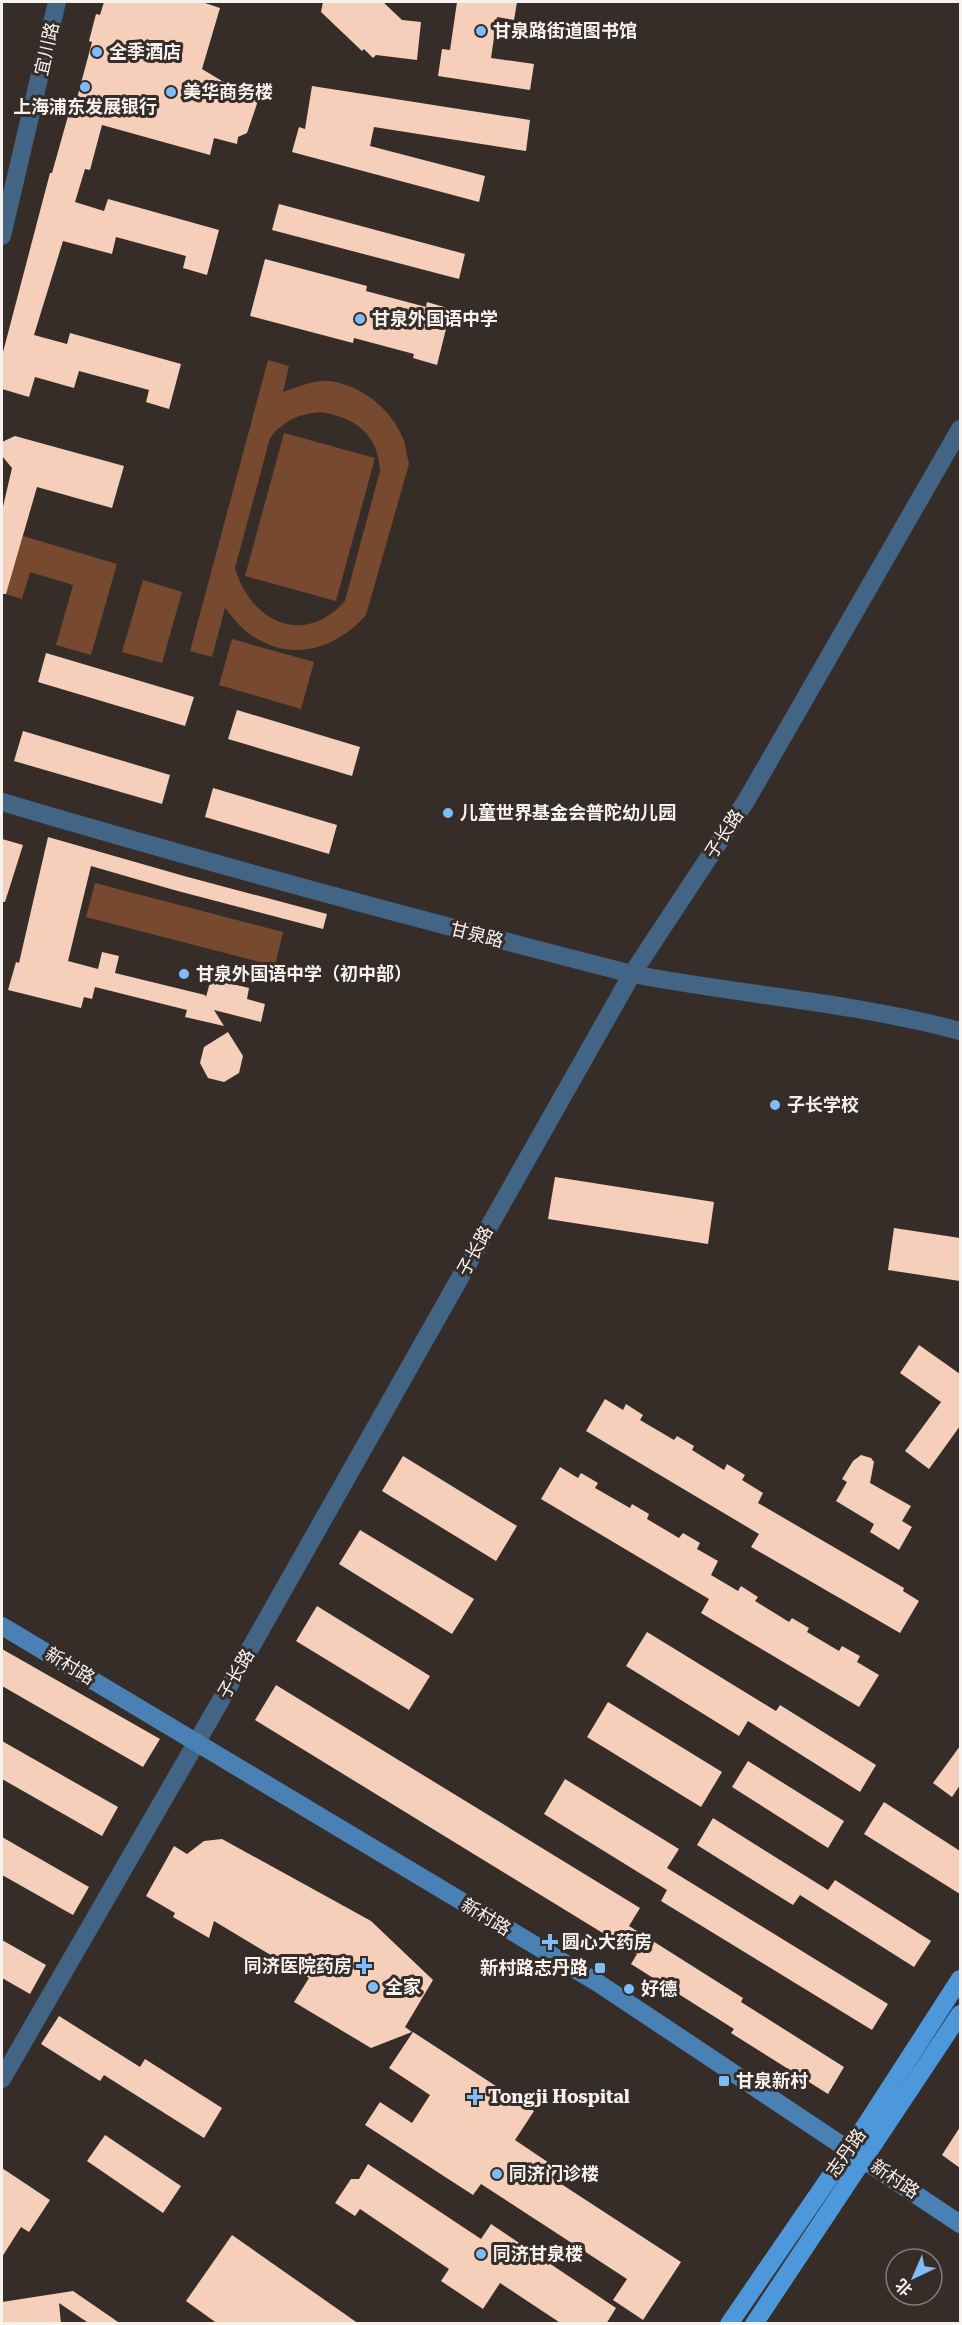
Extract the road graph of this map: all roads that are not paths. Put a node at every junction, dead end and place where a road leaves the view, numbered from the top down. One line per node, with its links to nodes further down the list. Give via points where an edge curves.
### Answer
1 (57, 2): 2 (street, 宜川路)
2 (2, 236)
3 (960, 429): 5 (street, 子长路, via 746,801)
4 (2, 802): 5 (street, 甘泉路, via 359,904)
5 (632, 974): 6 (street, 甘泉路, via 814,1001); 8 (street, 子长路)
6 (960, 1031)
7 (2, 1626): 8 (main road, 新村路)
8 (197, 1742): 11 (street, 子长路); 12 (main road, 新村路, via 598,1983)
9 (960, 1979): 12 (main road, 志丹路)
10 (960, 2014): 13 (main road, 志丹路)
11 (2, 2079)
12 (849, 2149): 13 (main road, 新村路); 15 (main road, 志丹路)
13 (865, 2159): 14 (main road, 新村路); 16 (main road, 志丹路)
14 (960, 2224)
15 (729, 2324)
16 (754, 2324)

